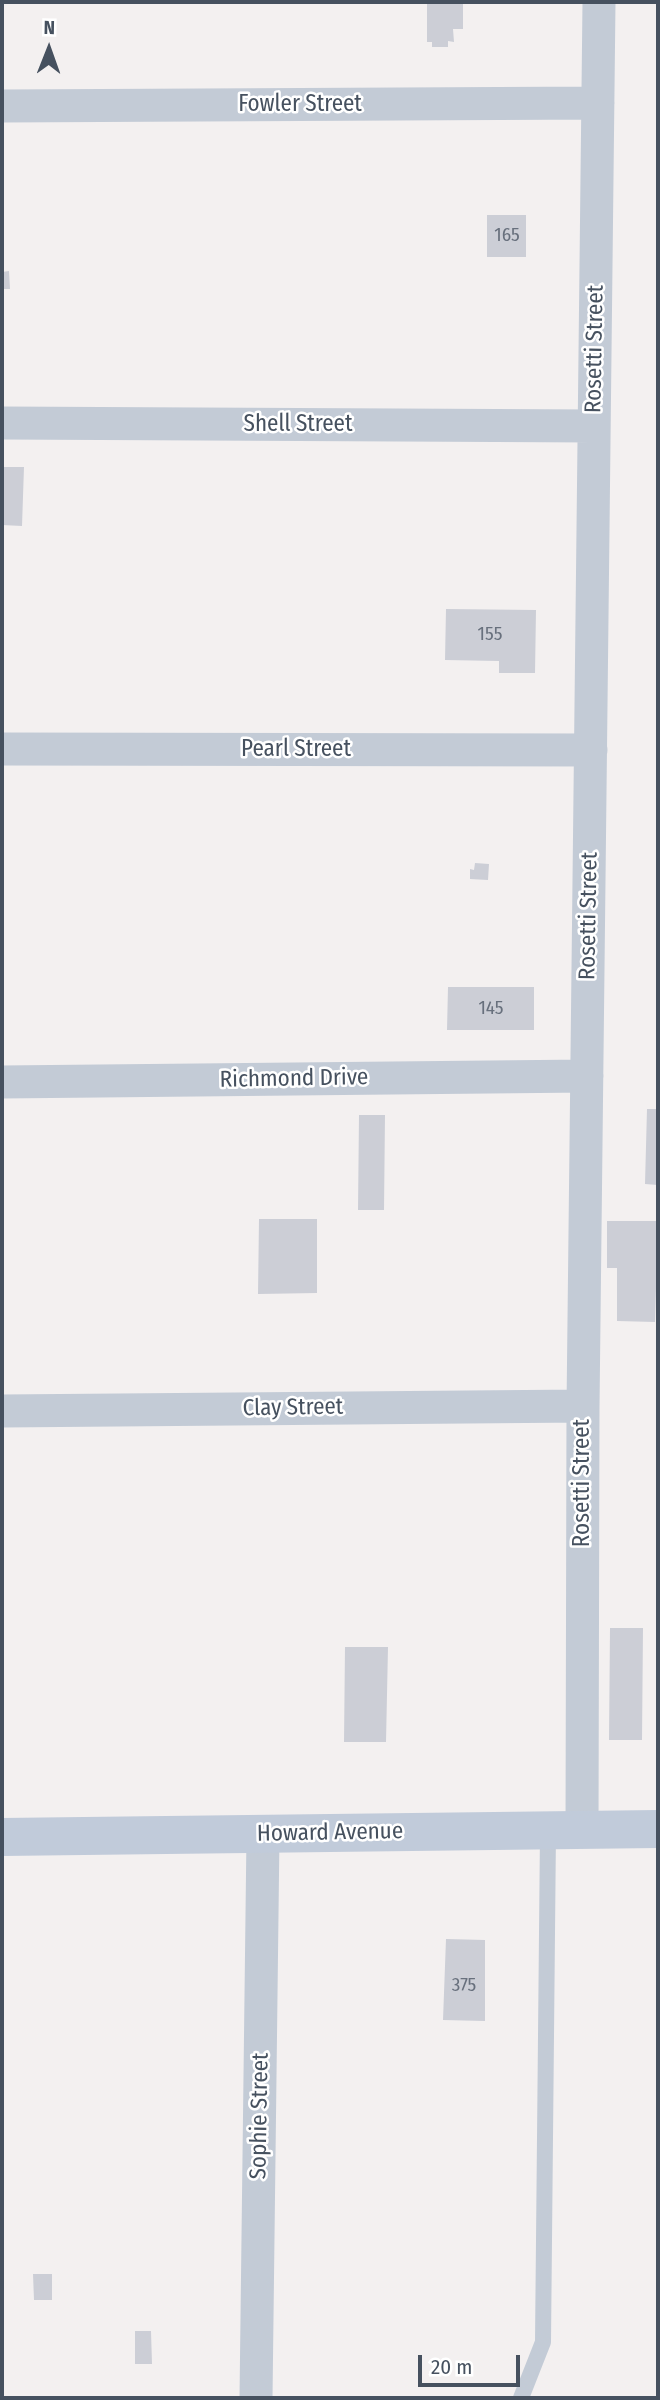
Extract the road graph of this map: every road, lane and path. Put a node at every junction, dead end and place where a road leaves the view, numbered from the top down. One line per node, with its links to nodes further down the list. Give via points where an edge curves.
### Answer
1 (600, 2): 2 (street, Rosetti Street)
2 (598, 103): 3 (street, Fowler Street); 5 (street, Rosetti Street)
3 (2, 106)
4 (2, 423): 5 (street, Shell Street)
5 (594, 426): 7 (street, Rosetti Street)
6 (2, 749): 7 (street, Pearl Street)
7 (591, 750): 8 (street, Rosetti Street)
8 (587, 1076): 9 (street, Richmond Drive); 10 (street, Rosetti Street)
9 (2, 1082)
10 (583, 1406): 11 (street, Clay Street); 13 (street, Rosetti Street)
11 (2, 1411)
12 (658, 1829): 13 (main road, Howard Avenue)
13 (565, 1831): 14 (main road, Howard Avenue); 17 (lane, via 544,2342)
14 (263, 1834): 15 (main road, Howard Avenue); 16 (street, Sophie Street)
15 (2, 1837)
16 (256, 2398)
17 (521, 2398)

